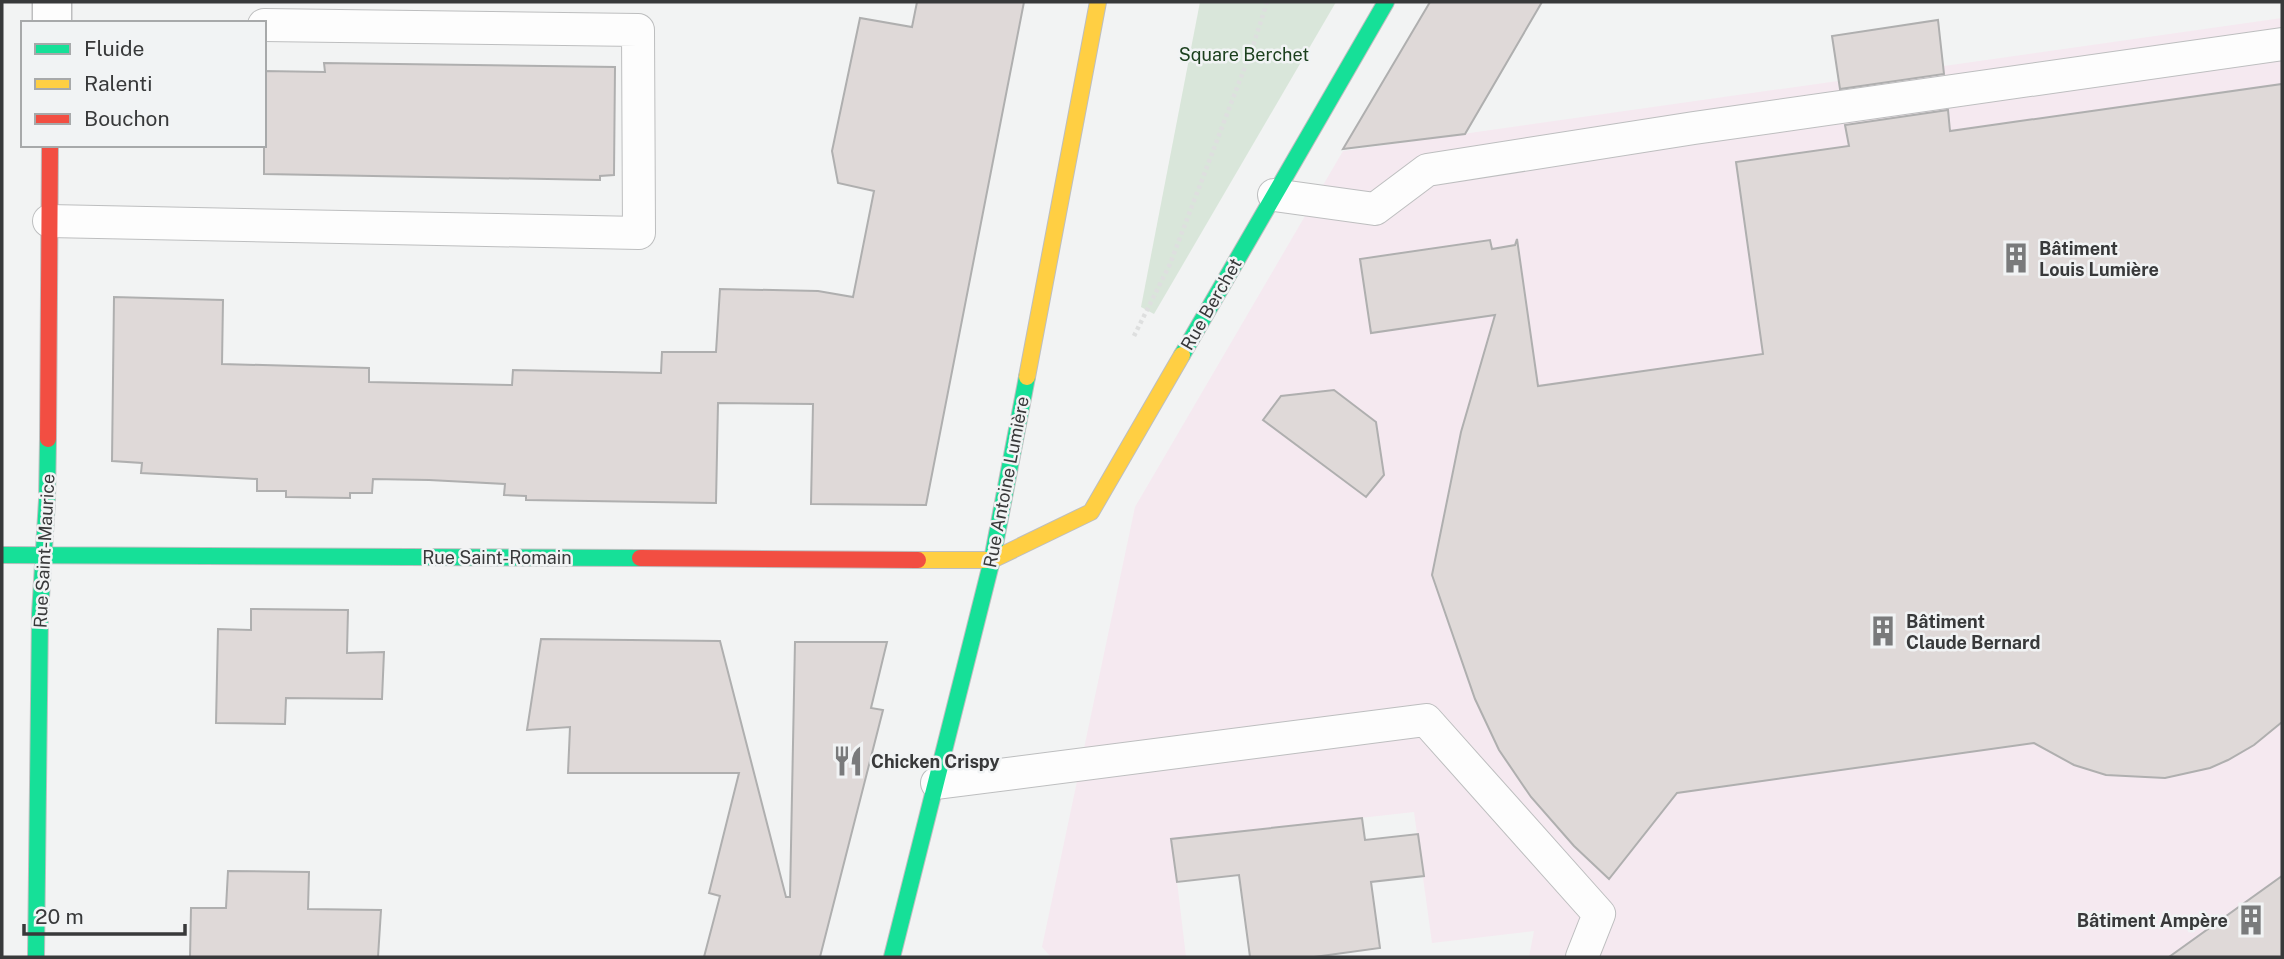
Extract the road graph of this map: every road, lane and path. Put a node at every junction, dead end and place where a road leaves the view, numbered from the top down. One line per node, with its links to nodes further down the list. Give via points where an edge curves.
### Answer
1 (52, 2): 5 (street)
2 (1098, 2): 14 (street, Rue Antoine Lumière)
3 (1267, 2): 11 (path, via 1170,264)
4 (1385, 2): 9 (street, Rue Berchet)
5 (52, 21)
6 (266, 25): 10 (lane, via 638,30 639,233)
7 (2282, 44): 9 (lane, via 1427,170 1375,209)
8 (50, 147): 10 (street, Rue Saint-Maurice)
9 (1274, 195): 14 (street, Rue Berchet, via 1091,512)
10 (49, 221): 13 (street, Rue Saint-Maurice)
11 (1133, 337)
12 (2, 555): 13 (street, Rue Saint-Romain)
13 (44, 555): 14 (street, Rue Saint-Romain); 16 (street, Rue Saint-Maurice)
14 (992, 560): 15 (street, Rue Antoine Lumière)
15 (937, 783): 17 (street, Rue Antoine Lumière); 18 (lane, via 1426,720 1599,914)
16 (36, 957)
17 (892, 957)
18 (1582, 957)

